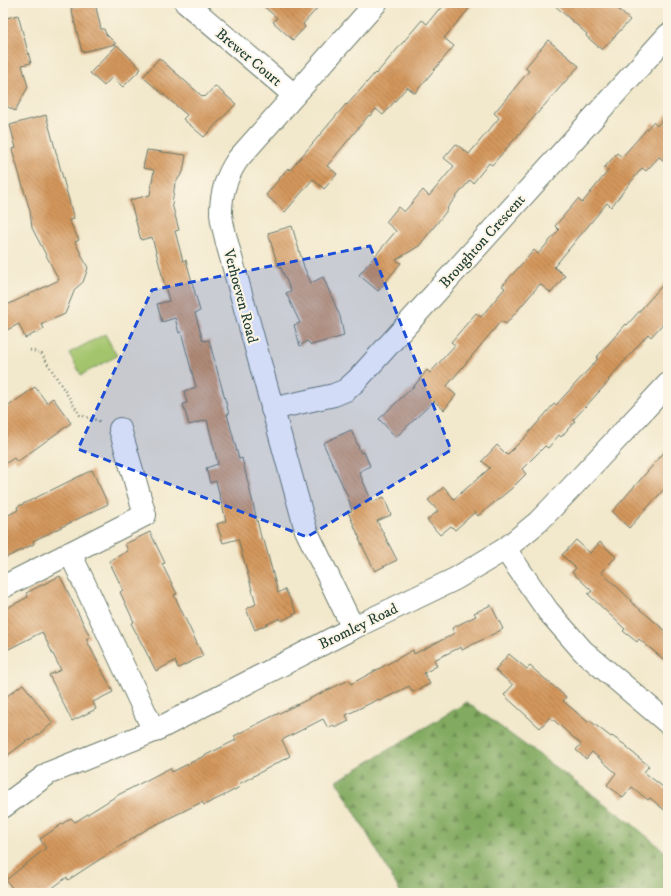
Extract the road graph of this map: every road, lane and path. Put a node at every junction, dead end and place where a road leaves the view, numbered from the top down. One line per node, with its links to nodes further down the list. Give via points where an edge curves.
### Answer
1 (186, 3): 4 (street, Brewer Court)
2 (376, 3): 4 (street, Verhoeven Road)
3 (668, 35): 7 (street, Broughton Crescent, via 357,380 346,390 334,395)
4 (294, 95): 7 (street, Verhoeven Road, via 229,172 221,212)
5 (30, 350): 8 (path, via 41,353 80,415)
6 (668, 384): 9 (street, Bromley Road, via 538,522)
7 (272, 409): 12 (street, Verhoeven Road, via 306,530)
8 (120, 429): 10 (street, via 144,515)
9 (506, 549): 12 (street, Bromley Road, via 455,580); 13 (street, via 548,611 583,651)
10 (70, 553): 11 (street); 14 (street)
11 (3, 587)
12 (353, 628): 14 (street, Bromley Road)
13 (668, 723)
14 (154, 731): 15 (street, Bromley Road, via 49,773)
15 (3, 806)

